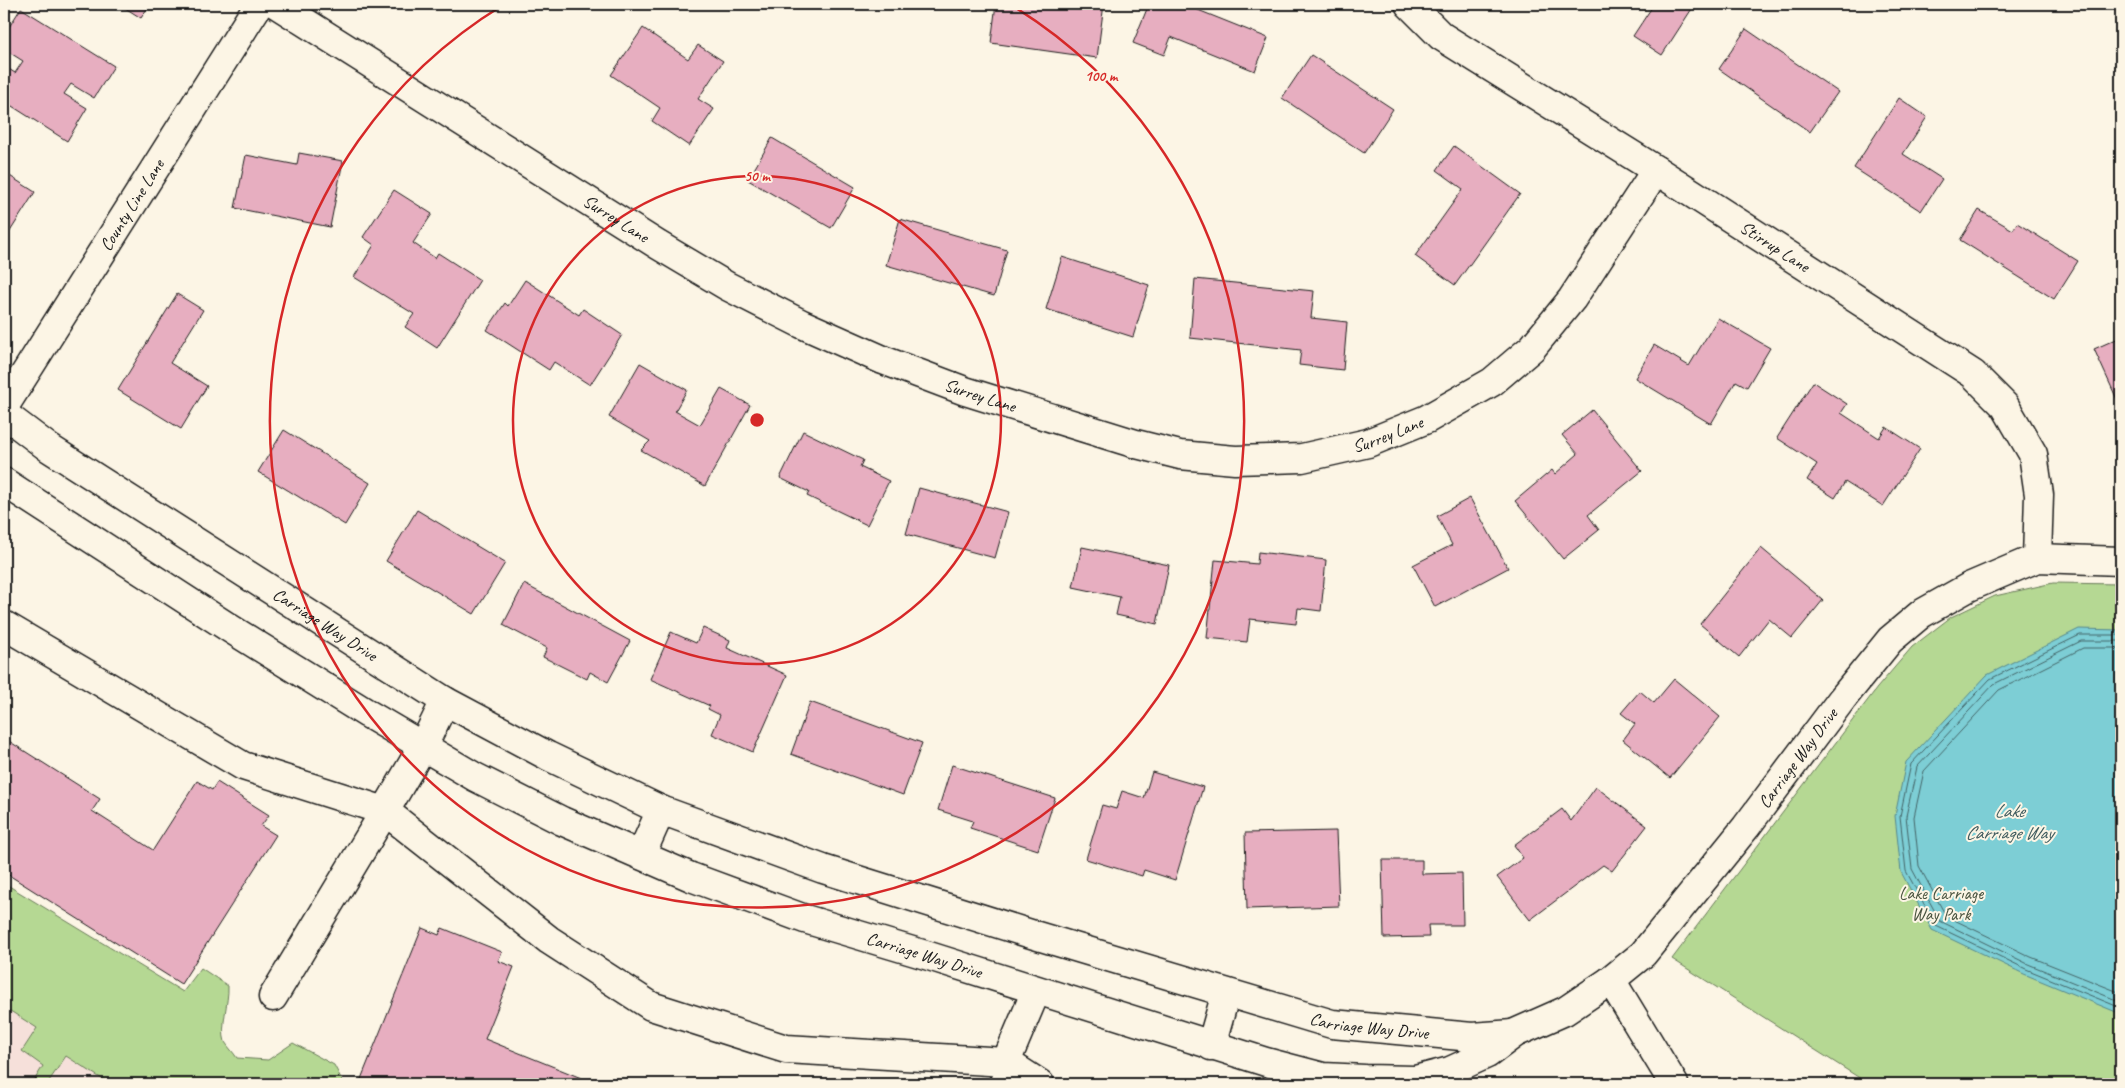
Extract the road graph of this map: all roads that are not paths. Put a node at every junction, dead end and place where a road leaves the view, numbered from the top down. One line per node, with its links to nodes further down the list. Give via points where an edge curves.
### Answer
1 (259, 4): 5 (street, County Line Lane)
2 (276, 4): 4 (street, Surrey Lane, via 658,245 727,286 802,324 883,360 965,391 1180,455 1235,460 1302,458 1368,443 1427,419 1492,382 1532,348 1568,305)
3 (1410, 4): 4 (street, Stirrup Lane, via 1441,36)
4 (1656, 170): 8 (street, Stirrup Lane, via 1973,374 2005,406 2033,454 2039,495)
5 (4, 407)
6 (4, 414): 11 (street, Carriage Way Drive, via 50,448)
7 (4, 482): 12 (street, Carriage Way Drive, via 231,629)
8 (2037, 558): 9 (street, Carriage Way Drive); 16 (street, Carriage Way Drive, via 1969,587 1922,614 1890,640 1650,946)
9 (2121, 561)
10 (4, 625): 14 (street, via 243,766)
11 (445, 701): 12 (street); 13 (street, Carriage Way Drive, via 548,756)
12 (423, 746): 14 (street); 15 (street, Carriage Way Drive, via 544,812)
13 (661, 810): 15 (street); 18 (street, Carriage Way Drive, via 823,869)
14 (385, 811): 19 (street); 22 (street, via 549,940 651,1006 786,1049)
15 (641, 855): 17 (street, Carriage Way Drive, via 805,919)
16 (1611, 980): 20 (street, Carriage Way Drive, via 1565,1011); 25 (street)
17 (1036, 991): 21 (street, Carriage Way Drive); 22 (street)
18 (1226, 993): 20 (street, Carriage Way Drive, via 1332,1024 1472,1038); 21 (street)
19 (273, 997)
20 (1515, 1033): 23 (street, Carriage Way Drive, via 1487,1054)
21 (1211, 1046): 23 (street, Carriage Way Drive, via 1324,1077 1415,1080 1450,1071)
22 (1002, 1073): 24 (street)
23 (1470, 1073)
24 (1040, 1084)
25 (1674, 1084)

